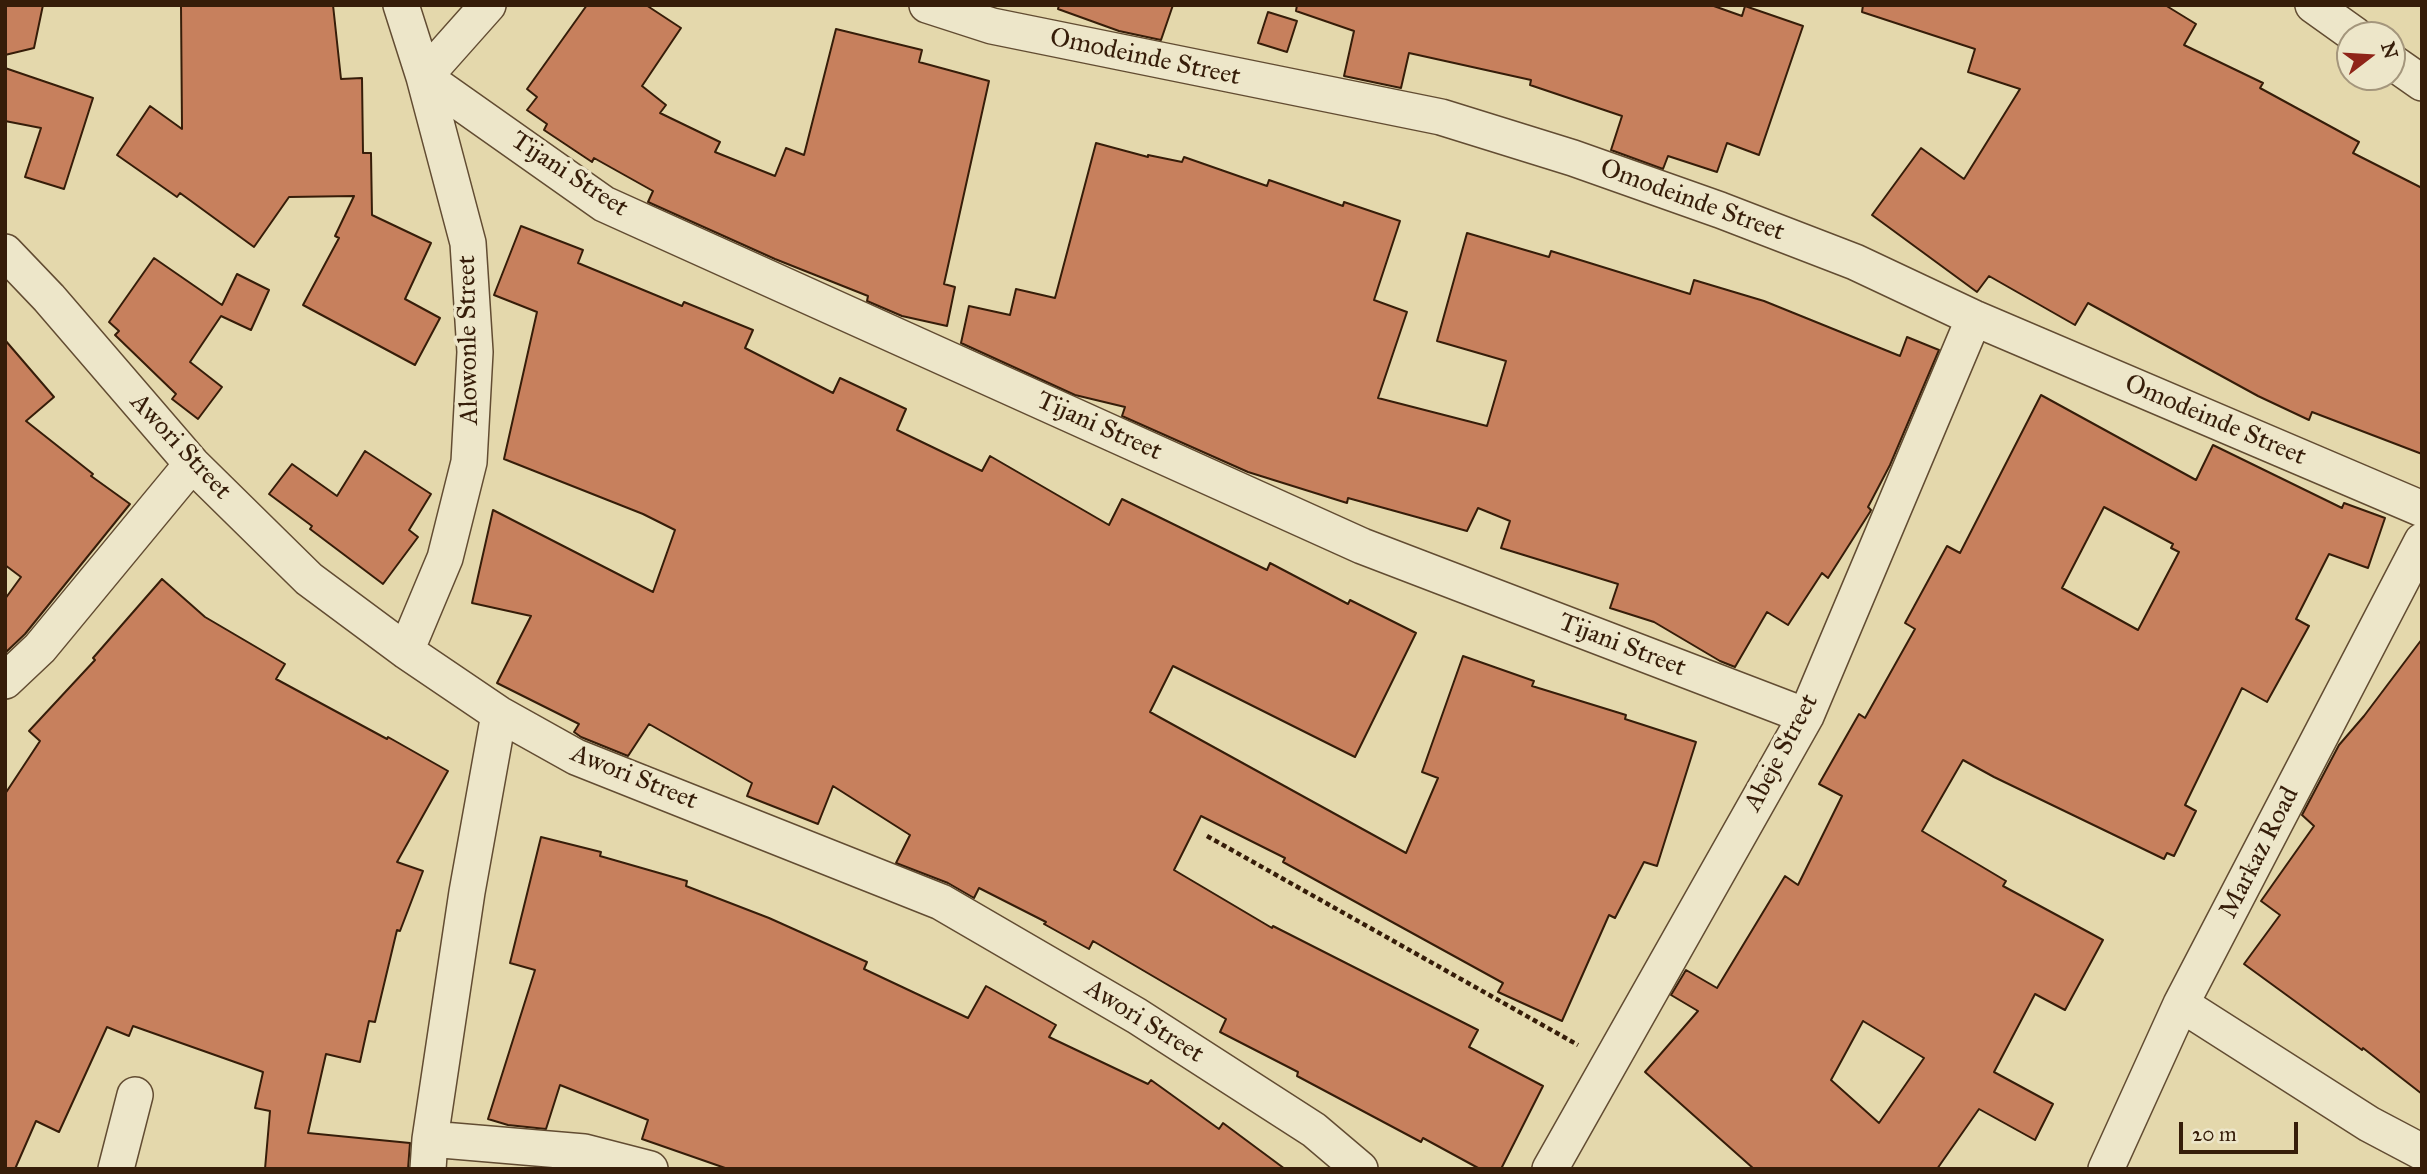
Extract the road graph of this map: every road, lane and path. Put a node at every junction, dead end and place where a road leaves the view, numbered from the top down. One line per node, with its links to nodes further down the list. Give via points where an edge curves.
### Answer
1 (401, 5): 7 (street, Alowonle Street)
2 (488, 5): 7 (street)
3 (927, 5): 10 (street, Omodeinde Street, via 992,26 1441,117 1720,209 1854,262)
4 (2313, 5): 5 (street)
5 (2336, 21)
6 (2406, 72): 8 (street)
7 (424, 77): 14 (street, Alowonle Street, via 468,243 475,352 469,462 446,558); 17 (street, Tijani Street, via 604,204 1362,546)
8 (2422, 83)
9 (5, 252): 11 (street, Awori Street)
10 (1974, 318): 12 (street, Omodeinde Street); 17 (street, Abeje Street)
11 (192, 464): 14 (street, Awori Street, via 309,579); 15 (street, via 40,648)
12 (2422, 509)
13 (2422, 541): 19 (street, Markaz Road)
14 (405, 651): 16 (street, Awori Street)
15 (5, 681)
16 (499, 714): 23 (street, via 467,892); 26 (street, Awori Street, via 576,757 941,902 1137,1016 1314,1130)
17 (1805, 716): 20 (street, Abeje Street)
18 (1207, 836): 20 (path)
19 (2181, 1004): 22 (street, via 2369,1124); 28 (street, Markaz Road)
20 (1610, 1062): 27 (street, Abeje Street)
21 (135, 1095): 24 (street)
22 (2422, 1152)
23 (429, 1154): 25 (street, via 584,1152)
24 (116, 1169)
25 (650, 1169)
26 (1360, 1169)
27 (1550, 1169)
28 (2106, 1169)

